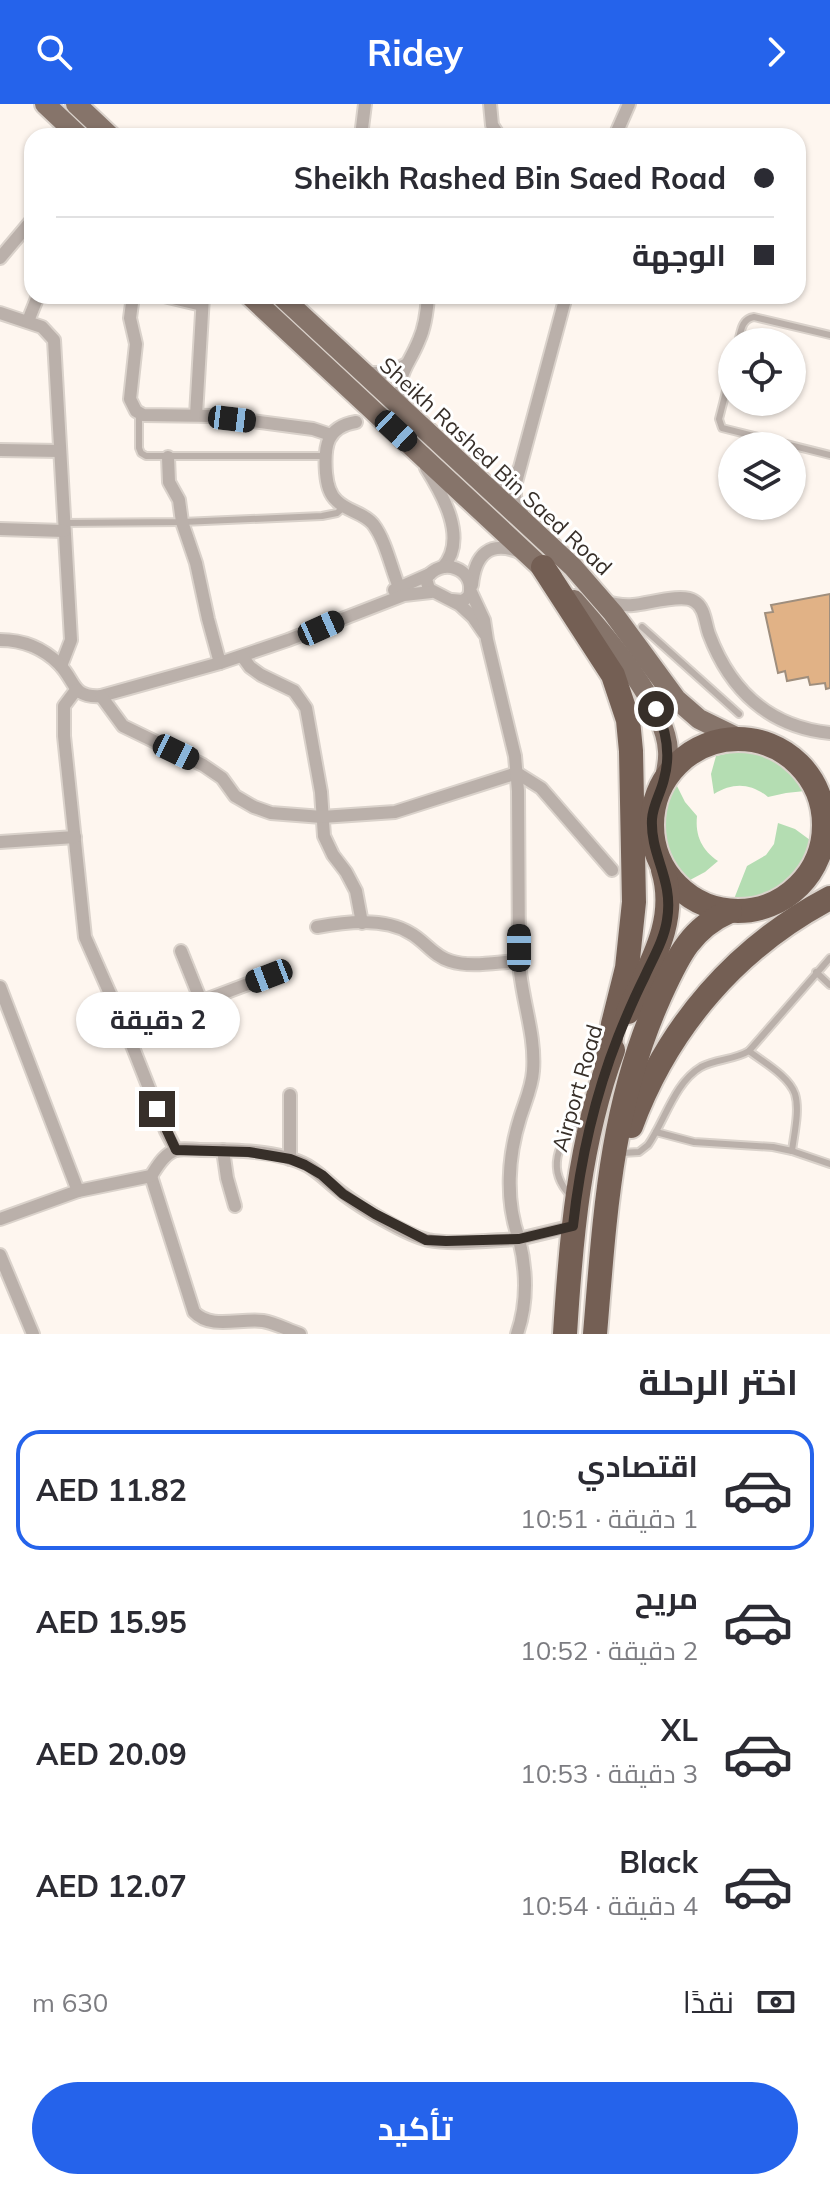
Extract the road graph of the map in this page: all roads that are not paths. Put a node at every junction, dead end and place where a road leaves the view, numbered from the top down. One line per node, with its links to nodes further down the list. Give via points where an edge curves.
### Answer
1 (45, 104): 6 (main road)
2 (76, 104): 7 (main road)
3 (365, 104): 8 (street)
4 (490, 104): 9 (street)
5 (629, 104): 10 (street)
6 (68, 128)
7 (102, 128)
8 (362, 128)
9 (492, 128)
10 (618, 128)
11 (24, 230): 12 (street)
12 (0, 258)
13 (35, 304): 21 (street)
14 (132, 304): 29 (street, via 136,344 130,399)
15 (203, 304): 30 (street)
16 (259, 304): 34 (main road, Sheikh Rashed Bin Saed Road)
17 (289, 304): 27 (main road, Sheikh Rashed Bin Saed Road)
18 (427, 304): 26 (street, via 421,335)
19 (564, 304): 40 (street)
20 (0, 313): 21 (street)
21 (28, 321): 36 (street, via 54,340)
22 (742, 328): 23 (lane, via 750,317)
23 (799, 328)
24 (806, 330): 25 (lane)
25 (830, 335)
26 (405, 365): 27 (street, via 384,374); 28 (street, via 399,384)
27 (361, 372): 28 (main road, Sheikh Rashed Bin Saed Road)
28 (403, 410): 41 (main road, Sheikh Rashed Bin Saed Road)
29 (139, 413): 30 (street); 39 (lane, via 140,451)
30 (196, 415): 33 (street)
31 (720, 416): 37 (lane, via 722,428)
32 (356, 422): 33 (street)
33 (331, 435): 38 (street)
34 (411, 446): 47 (main road, Sheikh Rashed Bin Saed Road); 48 (street, via 441,494 451,523 452,552)
35 (0, 450): 36 (street)
36 (60, 451): 44 (street)
37 (830, 455)
38 (325, 456): 39 (lane); 42 (street, via 328,489)
39 (168, 457): 43 (street, via 168,478)
40 (518, 471): 41 (street, via 504,482); 45 (street, via 515,498)
41 (482, 484): 45 (main road, Sheikh Rashed Bin Saed Road)
42 (344, 507): 43 (lane, via 322,516); 50 (street, via 374,526)
43 (182, 522): 44 (lane); 62 (street)
44 (64, 527): 46 (street); 63 (street, via 71,640)
45 (530, 528): 54 (main road, Sheikh Rashed Bin Saed Road)
46 (0, 529)
47 (537, 562): 51 (street, via 504,548 487,552 475,564); 71 (main road, Sheikh Rashed Bin Saed Road, via 592,621 656,709 668,750); 93 (highway, via 613,675 628,720 633,924)
48 (443, 567): 49 (street); 51 (street, via 461,570)
49 (430, 574): 50 (street); 52 (street, via 426,583)
50 (399, 587): 56 (street)
51 (471, 590): 53 (street, via 463,601); 59 (street)
52 (431, 592): 53 (street); 56 (street, via 404,595)
53 (452, 600): 59 (street, via 473,617)
54 (603, 601): 55 (street); 57 (main road, Sheikh Rashed Bin Saed Road)
55 (643, 604): 57 (street, via 630,616); 67 (street, via 684,598 697,602 726,669 756,704 791,725)
56 (353, 614): 61 (street)
57 (634, 630): 60 (main road, Sheikh Rashed Bin Saed Road)
58 (0, 640): 63 (street, via 27,643)
59 (487, 640): 69 (street)
60 (650, 648): 66 (lane); 68 (main road, Sheikh Rashed Bin Saed Road, via 676,699)
61 (242, 656): 62 (street); 73 (street, via 255,671 303,701)
62 (220, 663): 65 (street)
63 (61, 666): 64 (street)
64 (76, 690): 65 (street); 74 (street, via 64,706)
65 (101, 696): 73 (street, via 123,726 203,765 254,807)
66 (739, 714)
67 (830, 733)
68 (740, 739): 70 (highway, via 773,747); 71 (highway, via 696,750)
69 (517, 773): 73 (street, via 395,812); 78 (street, via 541,788); 85 (street)
70 (807, 774): 72 (highway); 76 (highway, via 823,812)
71 (664, 782): 77 (highway, via 652,823)
72 (830, 787)
73 (322, 817): 81 (street, via 327,846 352,882)
74 (75, 837): 75 (street); 91 (street, via 85,937)
75 (0, 842)
76 (825, 847): 80 (highway, via 785,897 764,907)
77 (662, 865): 80 (highway, via 690,897); 93 (highway, Airport Road, via 669,906 663,935)
78 (612, 870)
79 (830, 898): 99 (highway, via 765,939 705,997 655,1070)
80 (730, 911): 105 (highway, via 688,942 656,1004 623,1104)
81 (362, 923): 82 (street); 85 (street, via 402,929 434,953 459,963)
82 (317, 927)
83 (181, 951): 90 (street)
84 (830, 958): 86 (lane)
85 (519, 961): 108 (street, via 534,1061 515,1135 510,1181)
86 (816, 972): 88 (lane); 92 (lane)
87 (269, 976): 90 (street)
88 (830, 985)
89 (0, 987): 103 (street)
90 (201, 1001): 91 (street)
91 (126, 1030): 96 (street)
92 (749, 1051): 95 (lane, via 694,1072); 98 (lane, via 794,1091)
93 (607, 1065): 107 (highway, Airport Road, via 591,1121)
94 (290, 1095): 100 (street)
95 (656, 1132): 98 (lane, via 694,1142); 99 (lane, via 644,1149)
96 (176, 1150): 97 (street); 102 (street)
97 (223, 1150): 100 (street); 104 (street)
98 (792, 1151): 101 (lane)
99 (622, 1153): 105 (highway)
100 (290, 1159): 108 (street, via 426,1240)
101 (830, 1164)
102 (151, 1176): 103 (street); 111 (street, via 194,1312 210,1322 265,1321)
103 (78, 1191): 106 (street)
104 (235, 1206)
105 (605, 1208): 114 (highway)
106 (0, 1219)
107 (573, 1226): 108 (street); 113 (highway, Airport Road)
108 (519, 1239): 112 (street, via 526,1295)
109 (0, 1255): 110 (street)
110 (33, 1334)
111 (300, 1334)
112 (517, 1334)
113 (565, 1334)
114 (595, 1334)

